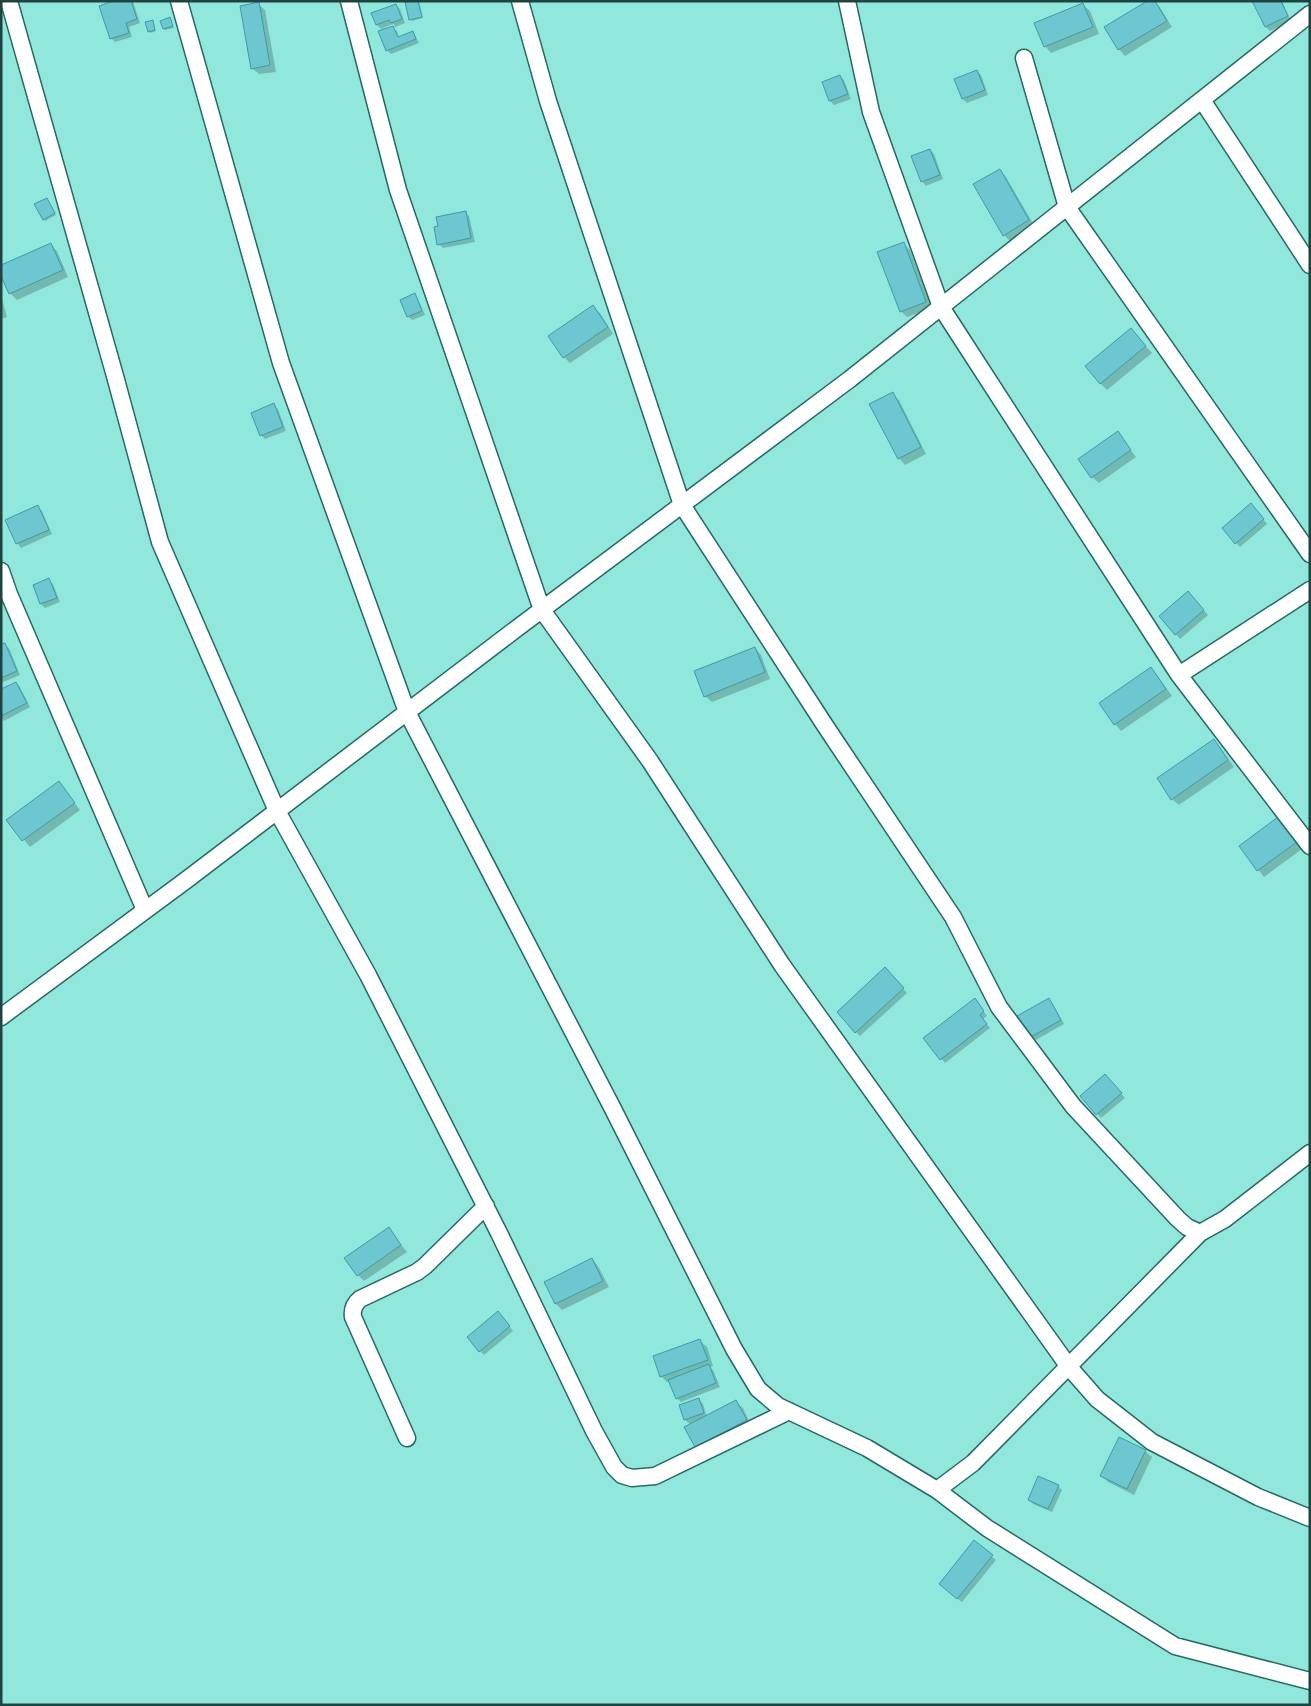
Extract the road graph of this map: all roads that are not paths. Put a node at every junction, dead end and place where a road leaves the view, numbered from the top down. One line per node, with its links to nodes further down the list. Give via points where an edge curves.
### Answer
1 (9, 1): 19 (street, via 160,542)
2 (179, 1): 18 (street, via 281,363)
3 (349, 1): 16 (street, via 398,190)
4 (520, 1): 12 (street, via 548,101)
5 (847, 1): 11 (street, via 871,112)
6 (1310, 14): 8 (street)
7 (1024, 58): 9 (street)
8 (1202, 100): 9 (street); 10 (street)
9 (1067, 207): 11 (street); 13 (street)
10 (1310, 265)
11 (941, 306): 12 (street); 17 (street)
12 (682, 505): 16 (street); 25 (street, via 953,917 999,1007 1073,1106 1178,1219)
13 (1310, 554)
14 (1, 571): 21 (street)
15 (1310, 590): 17 (street)
16 (542, 610): 18 (street); 26 (street, via 650,761 782,965)
17 (1179, 675): 20 (street)
18 (407, 712): 19 (street); 27 (street, via 734,1349 758,1389)
19 (276, 811): 21 (street); 24 (street, via 368,975)
20 (1310, 846)
21 (145, 910): 22 (street)
22 (1, 1017)
23 (1308, 1157): 25 (street, via 1225,1219)
24 (486, 1206): 27 (street, via 594,1431 622,1475 632,1478 655,1476); 28 (street, via 425,1266 360,1299 354,1308 353,1317)
25 (1200, 1233): 26 (street)
26 (1069, 1367): 29 (street, via 973,1463); 30 (street, via 1097,1399 1152,1442 1258,1496)
27 (789, 1411): 29 (street, via 867,1448)
28 (407, 1438)
29 (937, 1490): 31 (street, via 987,1528 1175,1646)
30 (1310, 1518)
31 (1310, 1680)

